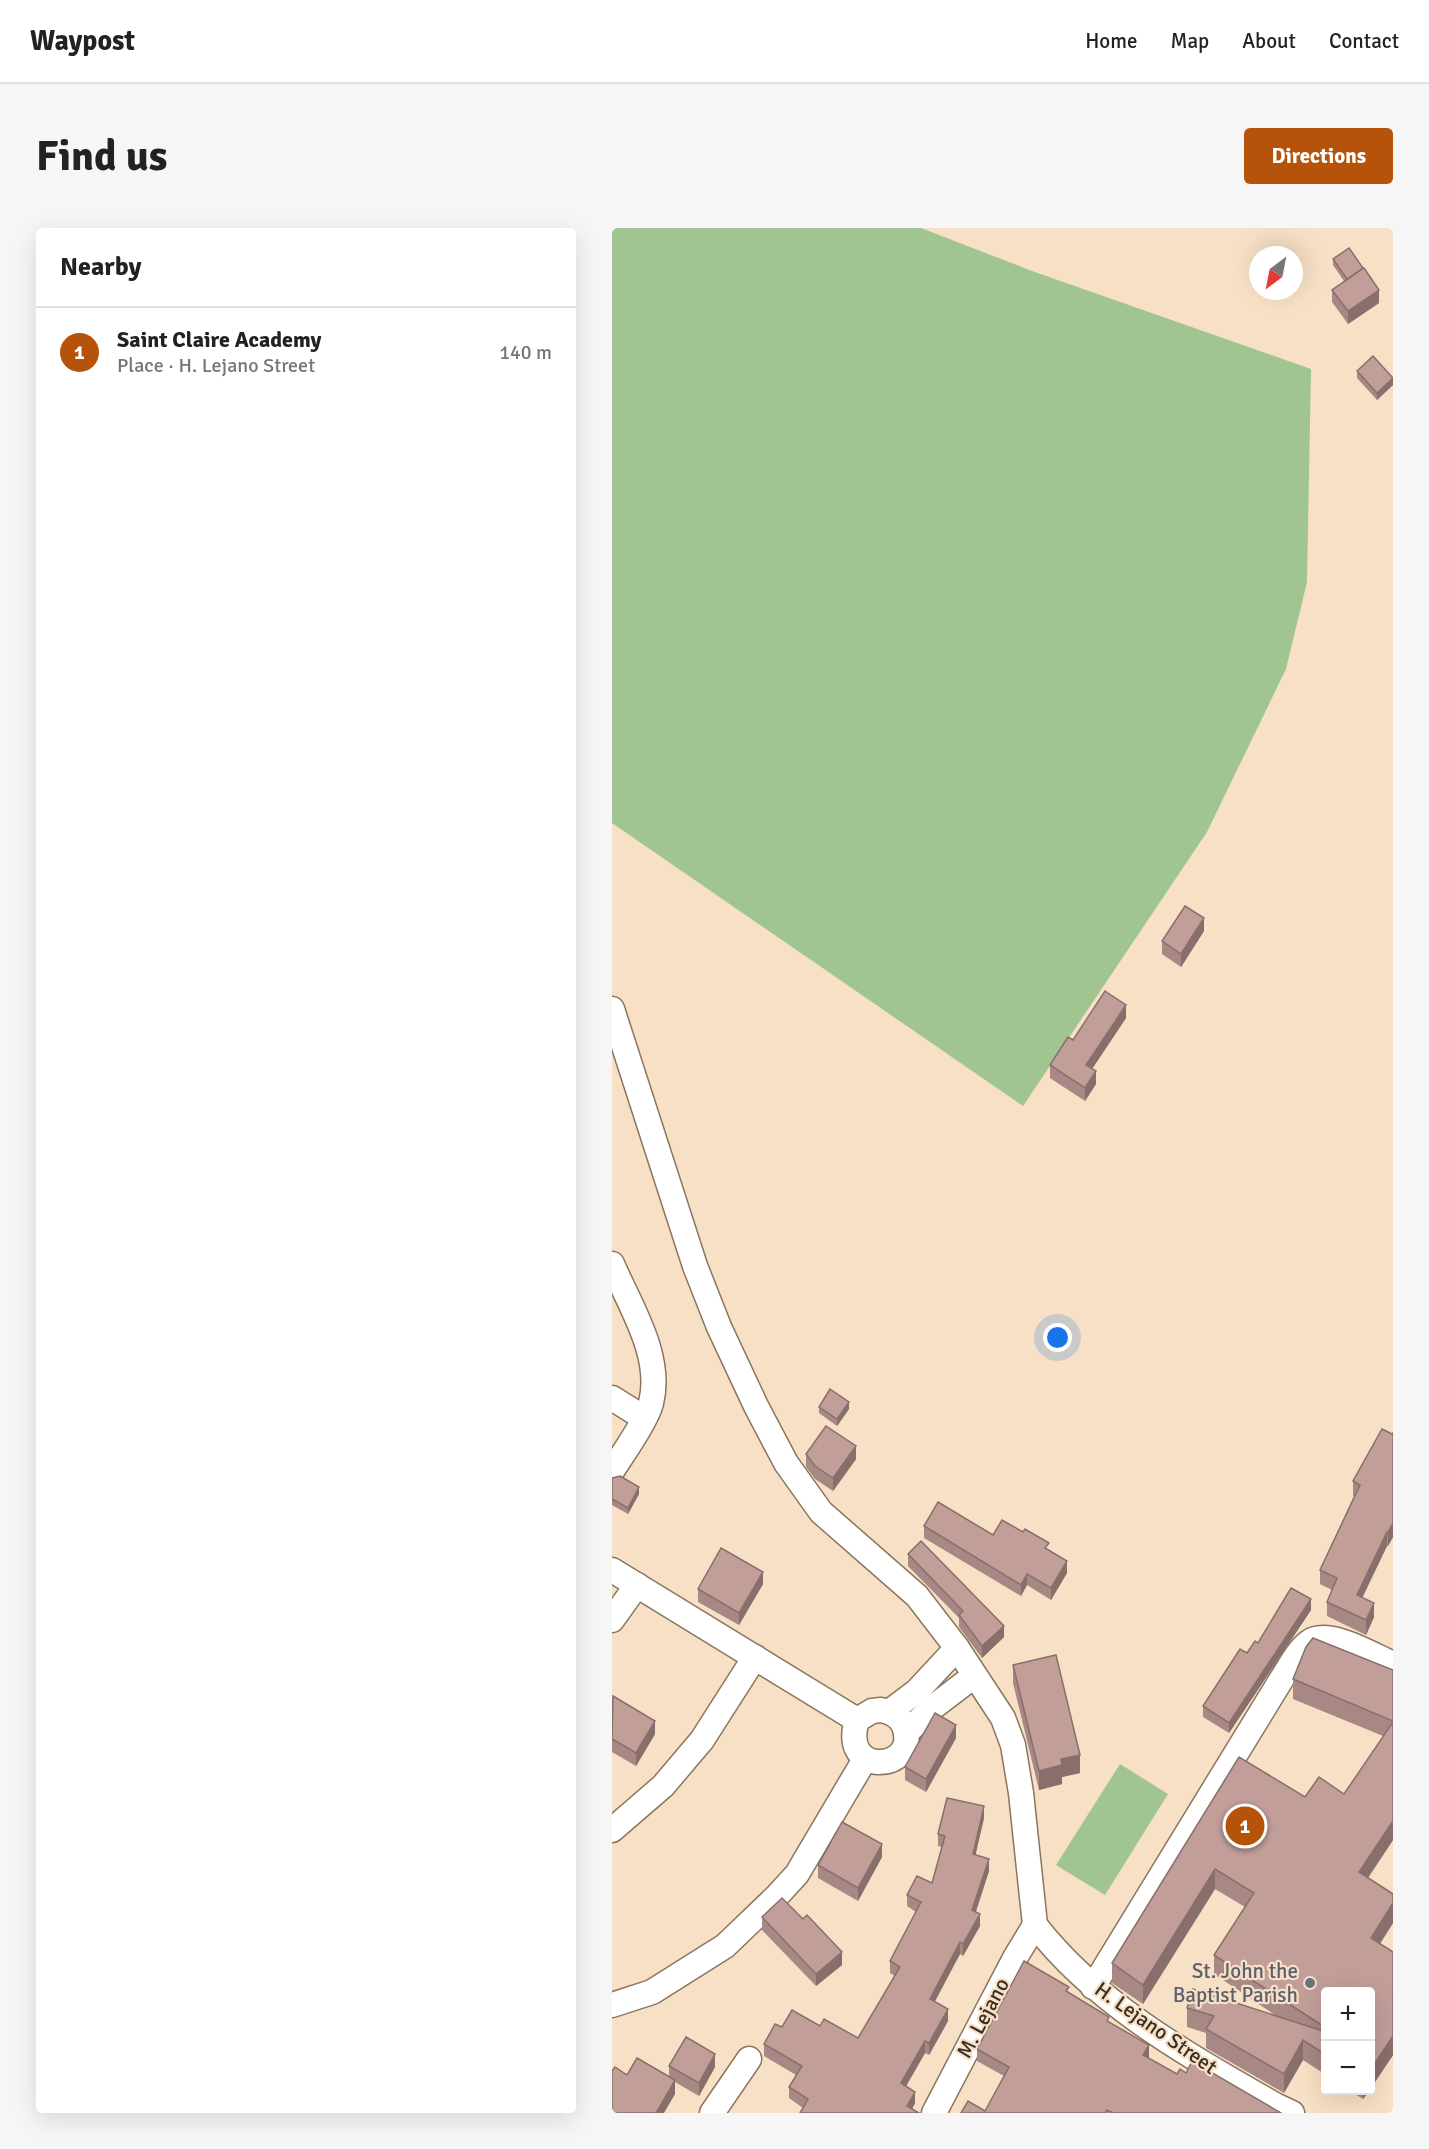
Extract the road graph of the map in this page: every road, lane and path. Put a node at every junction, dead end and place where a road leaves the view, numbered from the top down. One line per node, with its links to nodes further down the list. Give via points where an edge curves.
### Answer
1 (612, 1009): 9 (street, via 694,1266 719,1328 786,1463 822,1512 917,1596)
2 (612, 1264): 4 (street, via 648,1345 654,1380 651,1405)
3 (612, 1398): 4 (street)
4 (644, 1418): 5 (street)
5 (612, 1471)
6 (612, 1570): 7 (street)
7 (637, 1585): 8 (street); 10 (street)
8 (612, 1620)
9 (957, 1648): 12 (street); 13 (street, via 917,1691)
10 (755, 1657): 14 (street); 17 (street, via 702,1740 663,1786)
11 (1393, 1664): 19 (street, via 1334,1638 1310,1641 1281,1680)
12 (974, 1676): 15 (street); 18 (street, via 1003,1718 1013,1745)
13 (889, 1712): 14 (street, via 872,1711); 15 (street, via 901,1720)
14 (857, 1720): 16 (street, via 854,1741)
15 (906, 1733): 16 (street, via 903,1750 891,1761)
16 (865, 1759): 20 (street, via 797,1874 776,1898 725,1946 652,1992)
17 (612, 1830)
18 (1035, 1925): 19 (street, H. Lejano Street, via 1055,1951); 24 (street, M. Lejano)
19 (1093, 1986): 22 (street, H. Lejano Street, via 1171,2044)
20 (612, 2005)
21 (749, 2059): 23 (street)
22 (1279, 2110)
23 (712, 2113)
24 (934, 2113)

